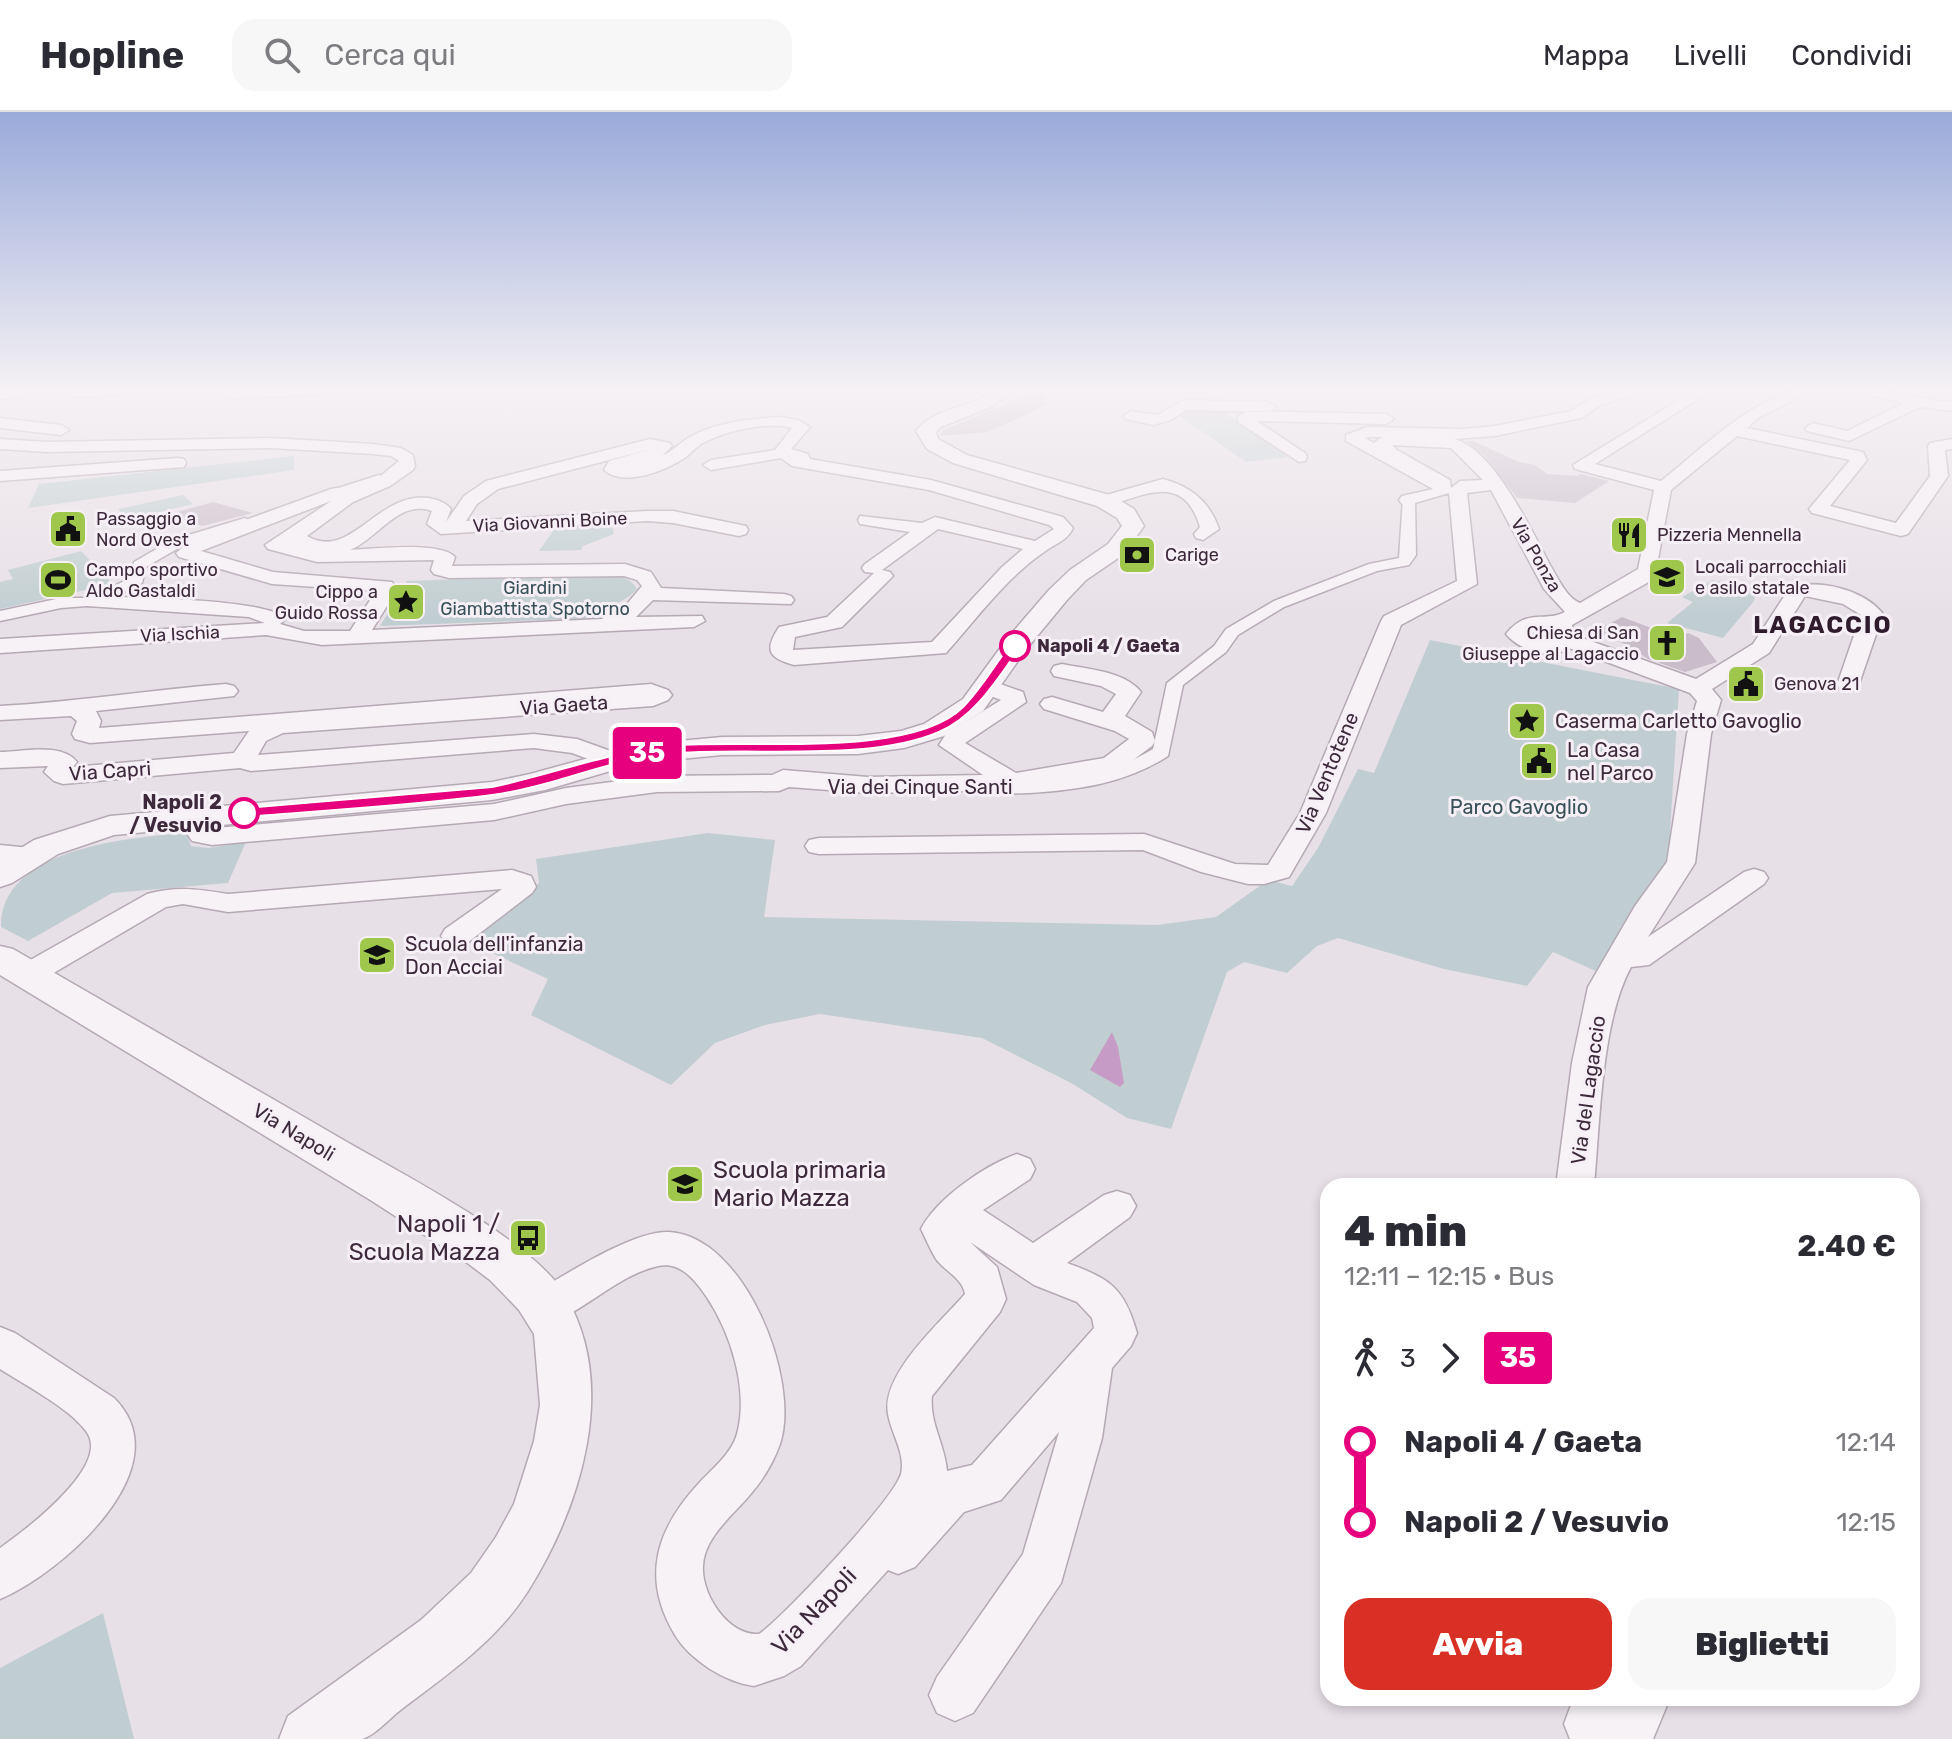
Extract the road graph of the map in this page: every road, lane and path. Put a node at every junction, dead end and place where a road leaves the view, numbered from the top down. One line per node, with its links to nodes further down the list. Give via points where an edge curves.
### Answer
1 (163, 465): 18 (street)
2 (405, 465): 17 (street)
3 (569, 465): 26 (street, Via Giovanni Boine, via 492,485 470,500)
4 (615, 465): 5 (street, Via Giovanni Boine, via 613,470 624,473)
5 (654, 465)
6 (815, 465): 31 (street, via 931,485 1061,524 1061,534)
7 (851, 465): 8 (street, via 908,474)
8 (945, 465)
9 (980, 465): 24 (street)
10 (1401, 465): 20 (street)
11 (1410, 465): 20 (street, Via Ponza)
12 (1478, 465): 21 (street, Via Ponza)
13 (1581, 465): 22 (street)
14 (1691, 465): 22 (street)
15 (1855, 465): 16 (street, via 1818,509 1901,530 1939,476)
16 (1938, 465)
17 (399, 472): 19 (street); 30 (street, via 347,498)
18 (0, 476)
19 (379, 479): 34 (street, via 177,543 139,565 137,580); 39 (street, via 186,552 272,578 385,586)
20 (1444, 484): 23 (street, Via dei Cinque Santi, via 1438,493)
21 (1497, 485): 40 (street, Via Ponza, via 1567,605); 59 (street, Via Ventotene, via 1466,485 1458,491 1467,584 1396,618 1388,627 1313,813 1279,871 1227,871 1144,842)
22 (1664, 487): 40 (street, via 1648,571)
23 (1408, 500): 56 (street, Via dei Cinque Santi, via 1409,555 1404,562 1374,567 1279,604 1232,632 1220,649 1175,683 1162,752 1141,766 1094,781 1039,787 873,791)
24 (1105, 501): 29 (street, via 1158,484 1173,488 1201,508 1210,529); 44 (street, via 1126,514 1132,531 1078,575)
25 (867, 520): 27 (street)
26 (453, 526): 28 (street, Via Giovanni Boine, via 647,516); 30 (street, Via Giovanni Boine, via 437,526 442,509 420,503 393,510 347,545 311,546)
27 (923, 529): 31 (street, via 948,524); 31 (street, via 834,622 787,632 782,654 794,658 942,646 1009,571)
28 (741, 534)
29 (1203, 534)
30 (297, 535): 32 (street, via 275,545 317,556 437,554 445,557 441,570 449,572 629,570 648,578)
31 (1038, 547)
32 (648, 594): 33 (street); 37 (street, via 627,615)
33 (784, 600)
34 (94, 602): 35 (street); 38 (street, via 252,611 275,619)
35 (0, 616)
36 (694, 621): 37 (street, Via Ischia)
37 (607, 625): 39 (street, Via Ischia)
38 (283, 629): 39 (street, Via Ischia, via 299,636); 41 (street, Via Ischia)
39 (357, 637)
40 (1563, 637): 45 (street)
41 (0, 646)
42 (1072, 668): 50 (street, via 1129,692 1111,718)
43 (1875, 673): 45 (street, via 1850,679 1872,618 1870,609 1803,590 1761,648)
44 (986, 686): 52 (street, via 955,718 891,742 689,748); 57 (street, via 1011,694 1014,702 951,745)
45 (1698, 688): 64 (street, Via del Lagaccio, via 1709,703 1699,734 1681,863)
46 (226, 691): 48 (street, via 115,700)
47 (1052, 704): 50 (street)
48 (75, 709): 49 (street); 54 (street, Via Gaeta, via 87,715 84,734 90,736 651,691 660,695 278,726 257,736)
49 (0, 713)
50 (1117, 724): 55 (street, via 1144,739 1118,762)
51 (1068, 755): 55 (street)
52 (610, 759): 54 (street, Via Gaeta, via 577,746 534,741); 58 (street, via 492,791)
53 (0, 760): 54 (street, Via Capri, via 59,758 64,762 57,772 63,776)
54 (242, 760)
55 (1095, 768): 57 (street)
56 (781, 780): 57 (street, via 883,786); 58 (street, Via dei Cinque Santi, via 657,784 504,811 212,837 202,835)
57 (1012, 782)
58 (204, 816): 60 (street, via 110,826)
59 (819, 846)
60 (15, 854): 61 (street)
61 (0, 876)
62 (1754, 878): 64 (street, via 1638,958)
63 (456, 936): 65 (street, Via Napoli, via 518,891 521,882 228,903 175,895)
64 (1620, 956): 67 (street, Via del Lagaccio, via 1595,1021)
65 (14, 966): 71 (street, Via Napoli, via 483,1248)
66 (1017, 1169): 69 (street, Via Napoli, via 961,1205)
67 (1576, 1178)
68 (1117, 1206): 70 (street)
69 (958, 1214): 70 (street, Via Napoli); 71 (street, Via Napoli, via 940,1229 952,1250 983,1279 986,1299 907,1399 925,1475 906,1511 767,1660 746,1660 710,1638 685,1608 678,1564 686,1538 744,1469 759,1440 755,1360 725,1288 693,1254 661,1248)
70 (1031, 1263): 73 (street, Via Napoli, via 1091,1290 1110,1310 1116,1333)
71 (546, 1307): 79 (street, Via Napoli, via 559,1334 566,1405 538,1516 516,1557 492,1594 442,1641)
72 (0, 1346): 74 (street, via 103,1417 111,1436 106,1468 89,1501 45,1546)
73 (1092, 1360): 75 (street, Via Napoli, via 985,1484 950,1493); 76 (street, Via Napoli, via 1080,1438 1044,1566)
74 (0, 1575)
75 (802, 1657)
76 (955, 1695)
77 (1642, 1706): 78 (street, via 1632,1725 1616,1730)
78 (1590, 1720)
79 (311, 1739)

